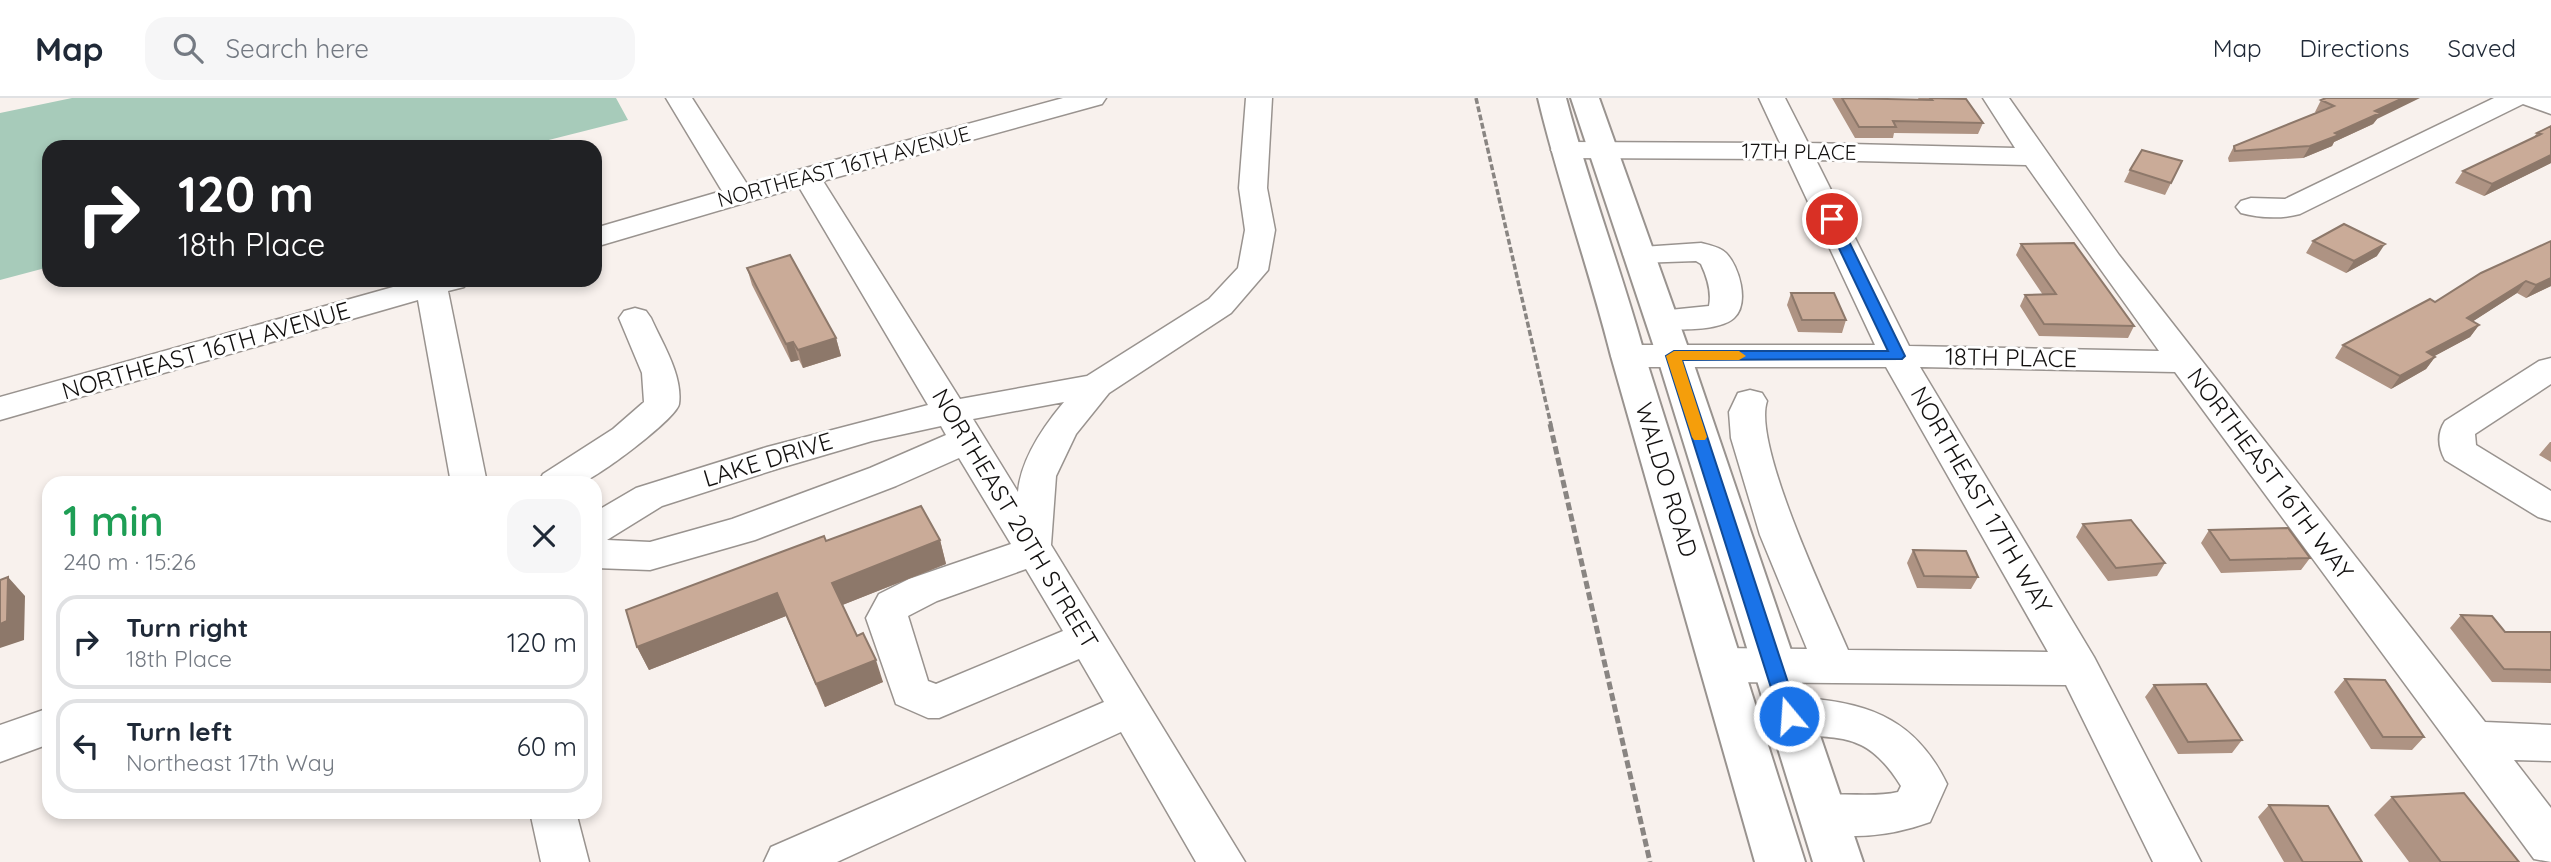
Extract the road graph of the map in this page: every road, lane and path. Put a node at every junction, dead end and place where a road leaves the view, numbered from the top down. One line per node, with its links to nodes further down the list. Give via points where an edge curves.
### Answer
1 (679, 98): 17 (street)
2 (1093, 98): 16 (street, NORTHEAST 16TH AVENUE)
3 (1259, 98): 30 (street, via 1254,188 1260,230 1253,270 1220,306)
4 (1476, 98): 57 (path)
5 (1552, 98): 12 (highway, WALDO ROAD)
6 (1585, 98): 13 (highway)
7 (1772, 98): 14 (street, NORTHEAST 17TH WAY)
8 (1996, 98): 15 (street, NORTHEAST 16TH WAY)
9 (2515, 98): 18 (street, via 2290,208)
10 (2530, 98): 11 (street)
11 (2551, 106)
12 (1565, 150): 13 (street, 17TH PLACE); 25 (highway, WALDO ROAD)
13 (1602, 150): 14 (street, 17TH PLACE); 20 (highway)
14 (1799, 151): 15 (street, 17TH PLACE); 27 (street, NORTHEAST 17TH WAY)
15 (2033, 157): 28 (street, NORTHEAST 16TH WAY)
16 (807, 177): 17 (street, NORTHEAST 16TH AVENUE); 33 (street, NORTHEAST 20TH STREET)
17 (739, 195): 19 (street, NORTHEAST 16TH AVENUE)
18 (2251, 207)
19 (602, 236)
20 (1638, 254): 24 (highway); 24 (street, via 1701,252 1714,258 1721,275 1727,300 1722,312 1707,318)
21 (428, 287): 32 (street, NORTHEAST 16TH AVENUE)
22 (443, 287): 34 (street)
23 (635, 318): 35 (street, via 659,373 662,405 626,437)
24 (1661, 319): 26 (highway)
25 (1628, 356): 26 (street, 18TH PLACE); 41 (highway, WALDO ROAD)
26 (1674, 356): 27 (street, 18TH PLACE); 42 (highway)
27 (1897, 356): 28 (street, 18TH PLACE); 44 (street, NORTHEAST 17TH WAY)
28 (2185, 362): 48 (street, NORTHEAST 16TH WAY)
29 (2551, 369): 36 (street, via 2457,429 2458,451)
30 (1097, 385): 33 (street); 38 (street, via 1061,429 1038,476)
31 (1750, 401): 43 (street, via 1746,412 1749,438 1779,535)
32 (0, 409)
33 (958, 426): 37 (street, LAKE DRIVE, via 845,437 649,497); 38 (street, NORTHEAST 20TH STREET); 39 (street, via 883,477 742,530 650,556)
34 (468, 476)
35 (567, 476)
36 (2551, 508)
37 (602, 526)
38 (1033, 548): 40 (street, NORTHEAST 20TH STREET); 40 (street, via 892,606 887,618 911,692 939,701)
39 (602, 554)
40 (1088, 638): 45 (street, NORTHEAST 20TH STREET)
41 (1720, 665): 42 (street); 58 (highway, WALDO ROAD)
42 (1773, 666): 43 (street); 46 (highway)
43 (1835, 667): 44 (street)
44 (2079, 668): 60 (street, NORTHEAST 17TH WAY)
45 (1129, 709): 55 (street); 56 (street, NORTHEAST 20TH STREET)
46 (1789, 716): 51 (highway); 51 (street, via 1831,716 1881,732 1911,761 1924,784 1914,808 1881,816)
47 (42, 729): 50 (street)
48 (2475, 740): 49 (street); 53 (street, NORTHEAST 16TH WAY)
49 (2551, 743)
50 (0, 744)
51 (1822, 814): 59 (highway)
52 (555, 819): 54 (street)
53 (2551, 844)
54 (565, 862)
55 (788, 862)
56 (1222, 862)
57 (1650, 862)
58 (1780, 862)
59 (1838, 862)
60 (2177, 862)

